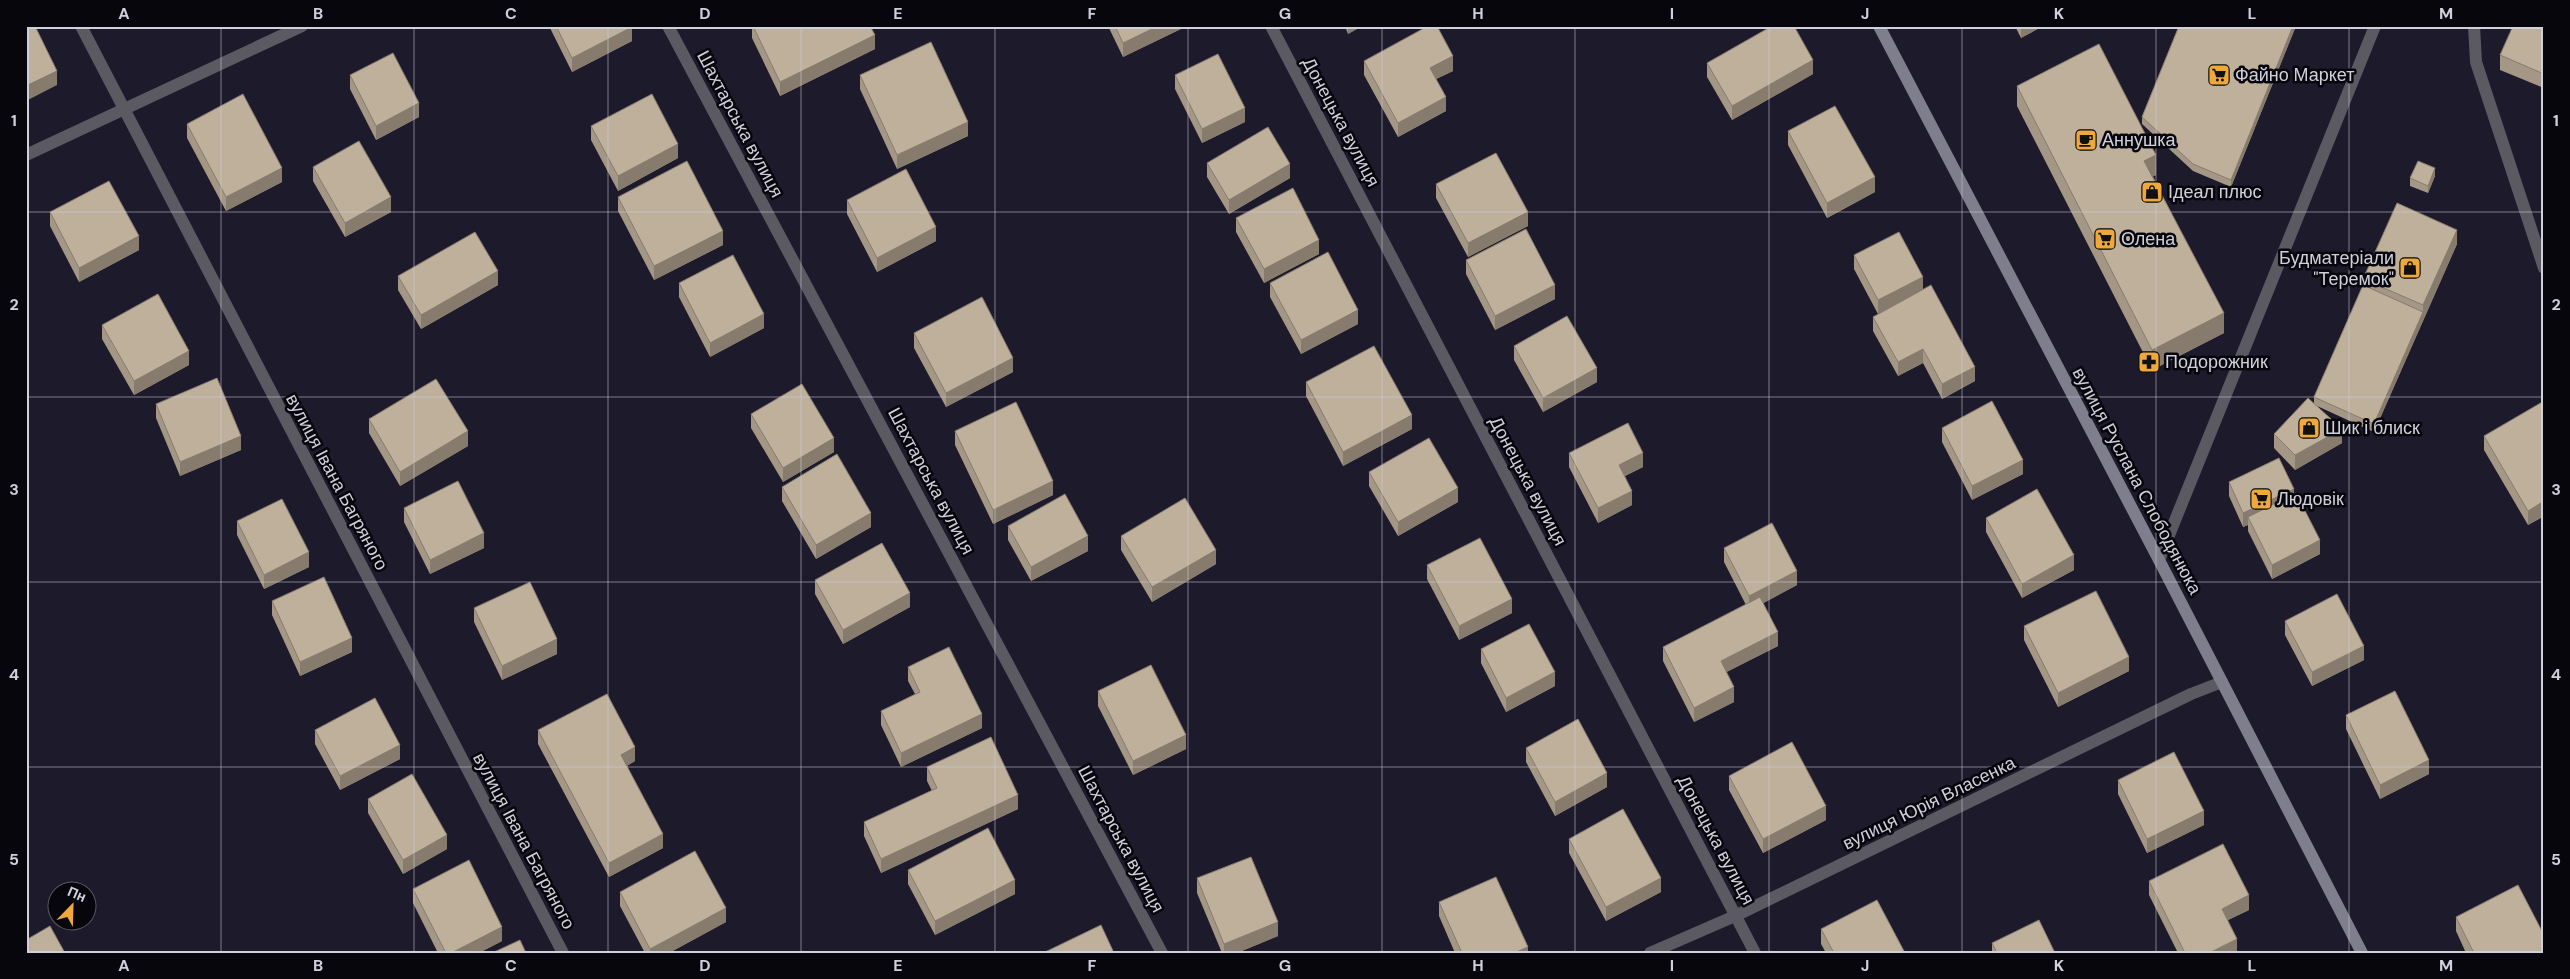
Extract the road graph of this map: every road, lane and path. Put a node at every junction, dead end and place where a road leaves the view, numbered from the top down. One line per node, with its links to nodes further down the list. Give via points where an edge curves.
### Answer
1 (81, 26): 8 (street, вулиця Івана Багряного)
2 (302, 26): 8 (street)
3 (668, 26): 15 (street, Шахтарська вулиця)
4 (1270, 26): 13 (street, Донецька вулиця)
5 (1879, 26): 11 (main road, вулиця Руслана Слободянюка)
6 (2374, 26): 11 (street)
7 (2474, 26): 10 (street, via 2476,62)
8 (123, 110): 9 (street); 14 (street, вулиця Івана Багряного)
9 (26, 155)
10 (2544, 268)
11 (2160, 560): 12 (main road, вулиця Руслана Слободянюка)
12 (2222, 682): 13 (street, вулиця Юрія Власенка, via 2191,694); 18 (main road, вулиця Руслана Слободянюка)
13 (1736, 916): 16 (street, вулиця Юрія Власенка); 17 (street, Донецька вулиця)
14 (563, 953)
15 (1162, 953)
16 (1650, 953)
17 (1755, 953)
18 (2362, 953)

